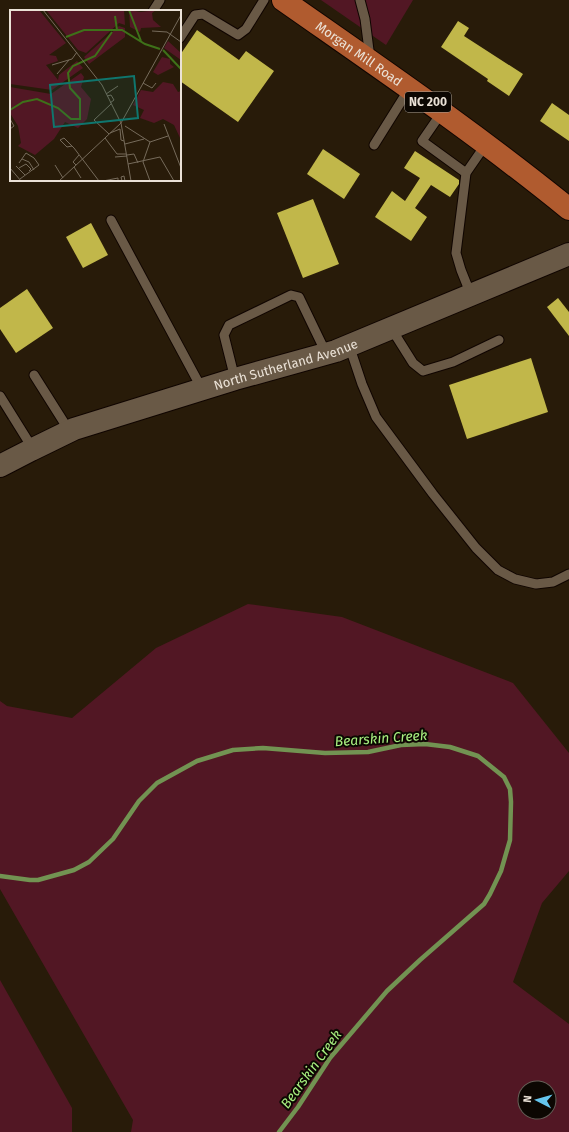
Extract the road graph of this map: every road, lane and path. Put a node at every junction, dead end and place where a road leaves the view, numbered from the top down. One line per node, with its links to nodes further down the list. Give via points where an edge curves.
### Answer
1 (160, 0): 5 (lane)
2 (264, 0): 6 (lane, via 246,29 238,35 203,14 195,15)
3 (283, 0): 7 (main road, Morgan Mill Road / NC 200)
4 (360, 0): 7 (lane)
5 (154, 10)
6 (181, 36)
7 (371, 61): 8 (main road, Morgan Mill Road / NC 200)
8 (409, 89): 9 (main road, Morgan Mill Road / NC 200); 11 (lane)
9 (442, 112): 10 (main road, Morgan Mill Road / NC 200); 12 (lane, via 422,141)
10 (486, 144): 12 (lane); 13 (main road, Morgan Mill Road / NC 200)
11 (374, 145)
12 (466, 173): 16 (lane, via 456,253)
13 (569, 209)
14 (111, 220): 23 (lane)
15 (569, 254): 16 (street, North Sutherland Avenue)
16 (471, 295): 17 (street, North Sutherland Avenue)
17 (391, 328): 18 (lane, via 413,364 423,371 453,362); 19 (street, North Sutherland Avenue)
18 (499, 340)
19 (349, 345): 20 (street, North Sutherland Avenue); 28 (lane, via 376,416 476,548 498,570 515,579 536,584 553,582)
20 (326, 353): 22 (street, North Sutherland Avenue); 22 (lane, via 299,297 291,295 229,325 224,335)
21 (34, 375): 25 (lane)
22 (235, 379): 23 (street, North Sutherland Avenue)
23 (202, 389): 25 (street, North Sutherland Avenue)
24 (0, 396): 26 (lane)
25 (70, 432): 26 (street, North Sutherland Avenue)
26 (32, 449): 27 (street, North Sutherland Avenue)
27 (0, 466)
28 (569, 574)

